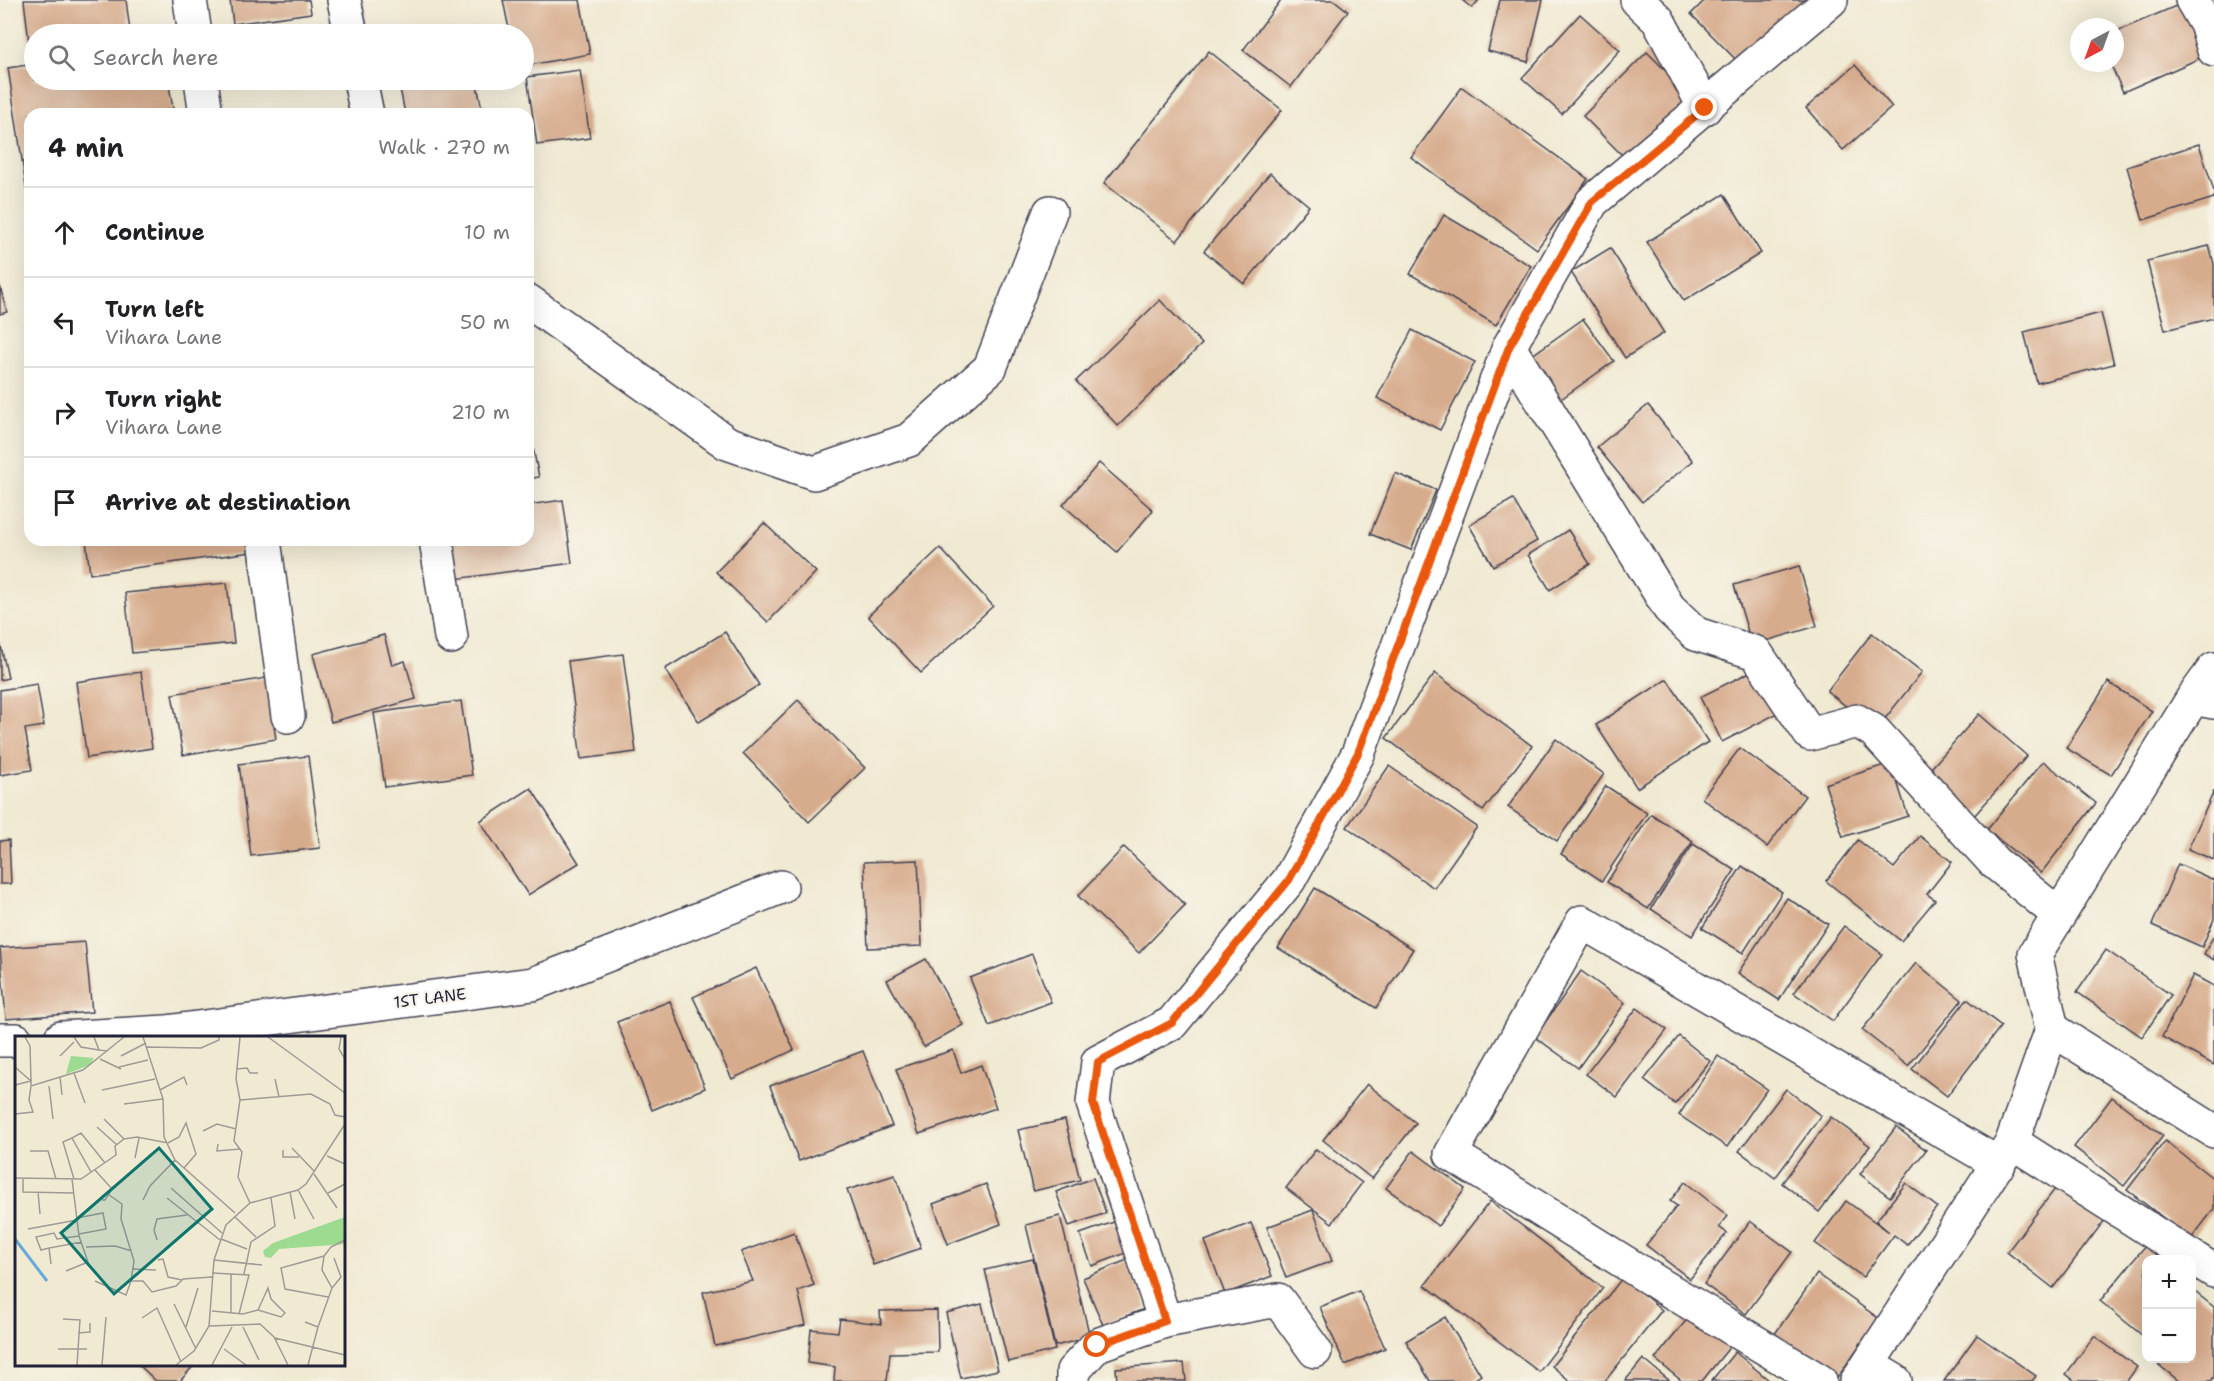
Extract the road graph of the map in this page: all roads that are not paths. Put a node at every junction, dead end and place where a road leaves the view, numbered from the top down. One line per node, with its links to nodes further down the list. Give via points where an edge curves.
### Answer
1 (190, 0): 6 (street)
2 (344, 0): 7 (street)
3 (1637, 0): 13 (street, via 1658,20)
4 (1831, 0): 13 (street)
5 (2192, 0): 8 (street, via 2206,24)
6 (194, 24)
7 (349, 24)
8 (2214, 50)
9 (202, 90): 11 (street)
10 (362, 90): 12 (street)
11 (205, 108)
12 (366, 108)
13 (1705, 108): 16 (street, via 1592,202)
14 (1050, 212): 15 (street, via 990,368 909,440 814,473 727,443)
15 (534, 305)
16 (1509, 347): 24 (street, via 1669,608 1695,634 1756,652 1810,734 1857,721 1874,731 1994,862); 30 (street, via 1358,753 1289,880 1172,1023 1098,1062 1093,1103)
17 (265, 546): 22 (street)
18 (437, 546): 19 (street)
19 (451, 637)
20 (2214, 669): 21 (street)
21 (2204, 700): 24 (street)
22 (288, 716)
23 (781, 886): 26 (street, 1ST LANE, via 533,984 166,1032)
24 (2058, 914): 25 (street, via 2035,954)
25 (2052, 1029): 27 (street); 28 (street)
26 (96, 1036)
27 (2214, 1131)
28 (2006, 1153): 29 (street); 32 (street); 34 (street, via 1582,922 1451,1154)
29 (2214, 1271)
30 (1165, 1321): 31 (street, via 1278,1300); 33 (street, via 1097,1345 1073,1371)
31 (1315, 1351)
32 (1862, 1373): 35 (street)
33 (1073, 1381)
34 (1820, 1381)
35 (1895, 1381)

